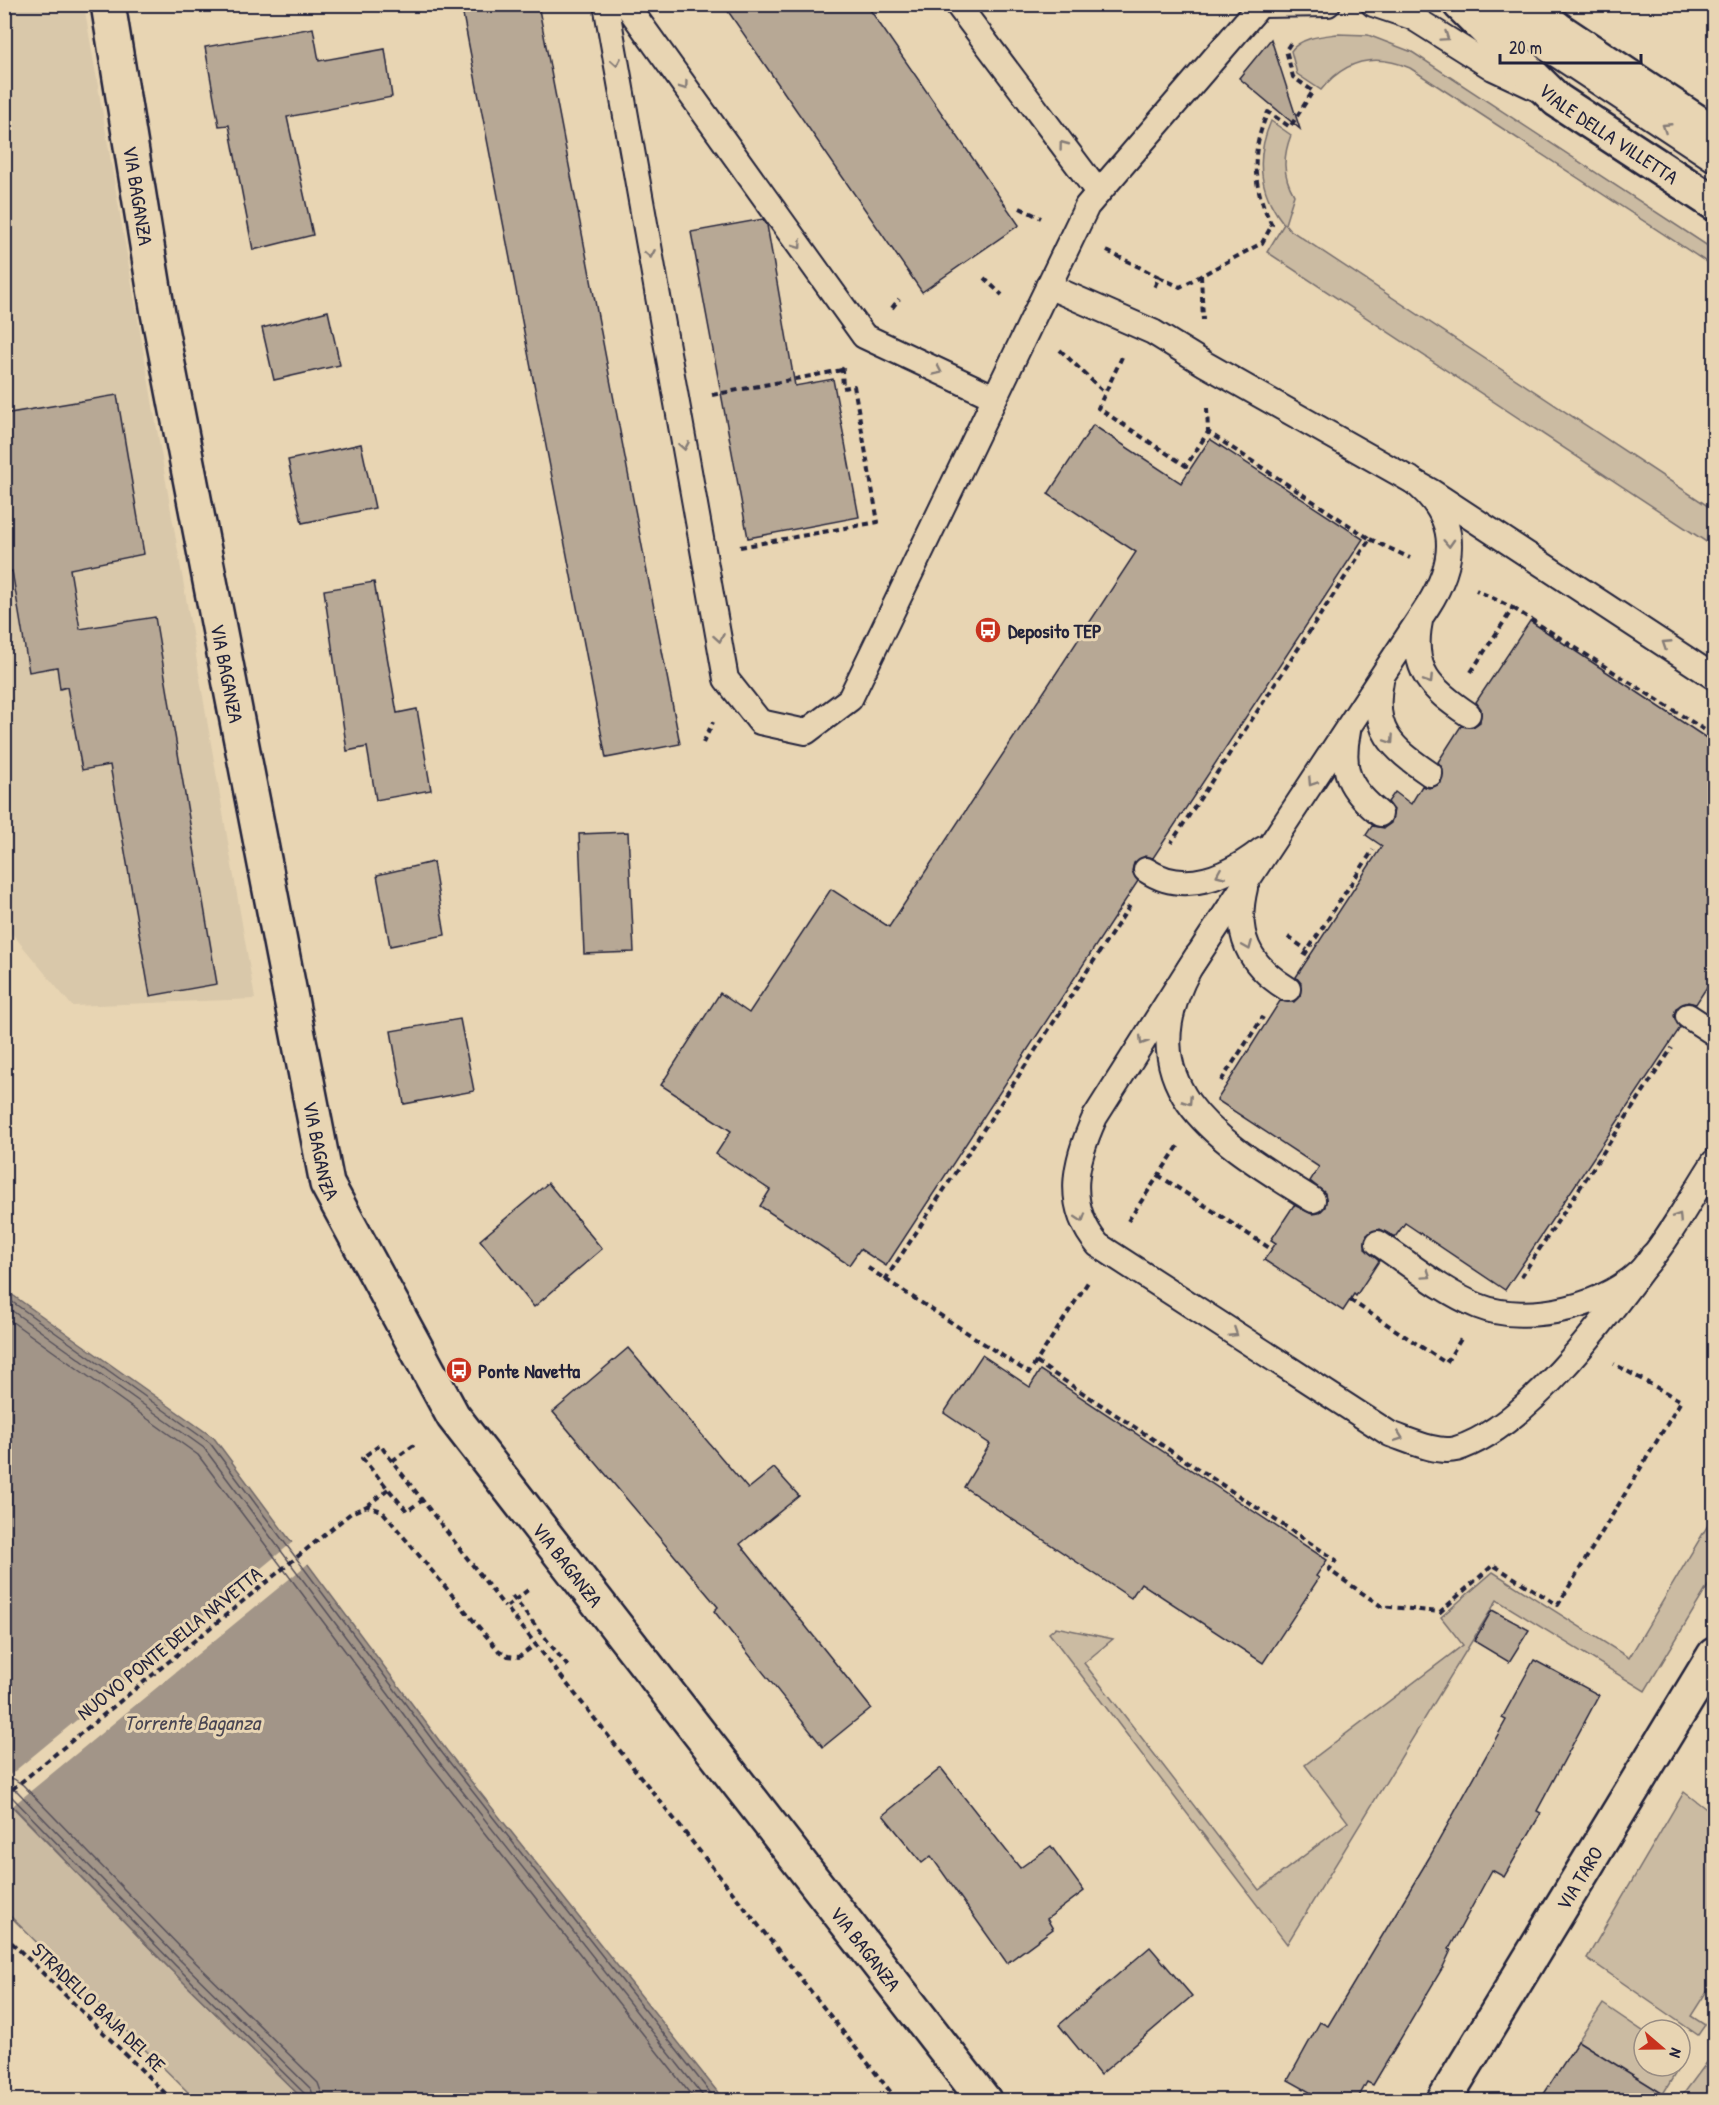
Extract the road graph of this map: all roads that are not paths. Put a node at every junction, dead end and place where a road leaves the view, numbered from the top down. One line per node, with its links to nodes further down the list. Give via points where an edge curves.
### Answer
1 (108, 4): 38 (street, VIA BAGANZA, via 158,313 327,1184 453,1416)
2 (606, 4): 17 (lane, one-way to 17, via 726,679 760,722 806,732 850,699)
3 (626, 4): 17 (lane, one-way to 17, via 864,336)
4 (957, 4): 14 (lane, one-way to 4)
5 (1328, 4): 10 (lane)
6 (1373, 4): 11 (lane, one-way to 11, via 1412,17 1493,68)
7 (1460, 4): 11 (street, VIALE DELLA VILLETTA)
8 (1494, 4): 13 (lane, one-way to 8, via 1548,49)
9 (1526, 4): 12 (street)
10 (1261, 5): 14 (lane)
11 (1557, 100): 15 (street, VIALE DELLA VILLETTA)
12 (1714, 133)
13 (1714, 159)
14 (1098, 192): 16 (lane, via 1087,206)
15 (1714, 203)
16 (1048, 286): 17 (lane); 18 (lane, via 1137,324)
17 (994, 397)
18 (1409, 478): 19 (lane, one-way to 19, via 1436,503 1449,534 1445,575); 21 (lane, one-way to 18)
19 (1428, 606): 20 (lane); 22 (lane, one-way to 22, via 1417,636 1422,668 1438,693)
20 (1389, 666): 23 (lane); 24 (lane, one-way to 24, via 1378,696 1382,727 1399,752)
21 (1714, 677)
22 (1468, 714)
23 (1356, 716): 25 (lane, via 1348,730 1344,761 1355,791); 26 (lane, one-way to 26)
24 (1430, 774)
25 (1380, 814)
26 (1283, 827): 27 (lane, one-way to 27, via 1253,856 1213,877 1174,883); 28 (lane)
27 (1146, 870)
28 (1254, 870): 29 (lane); 30 (lane, one-way to 30, via 1241,904 1240,923 1245,941 1262,970)
29 (1197, 956): 34 (lane, one-way to 34, via 1174,1002 1169,1044 1177,1083 1198,1116 1227,1144); 36 (lane, one-way to 36, via 1095,1117 1083,1144 1075,1201 1084,1229 1098,1245 1390,1434 1426,1446 1455,1449 1498,1430 1533,1398 1598,1328)
30 (1288, 989)
31 (1688, 1016): 32 (lane)
32 (1714, 1034)
33 (1714, 1162): 36 (lane, one-way to 33)
34 (1313, 1200)
35 (1378, 1243): 36 (lane, one-way to 36, via 1479,1307 1529,1315 1564,1309 1607,1294 1639,1273)
36 (1653, 1255)
37 (1714, 1655): 39 (street, VIA TARO)
38 (984, 2100)
39 (1444, 2100)

